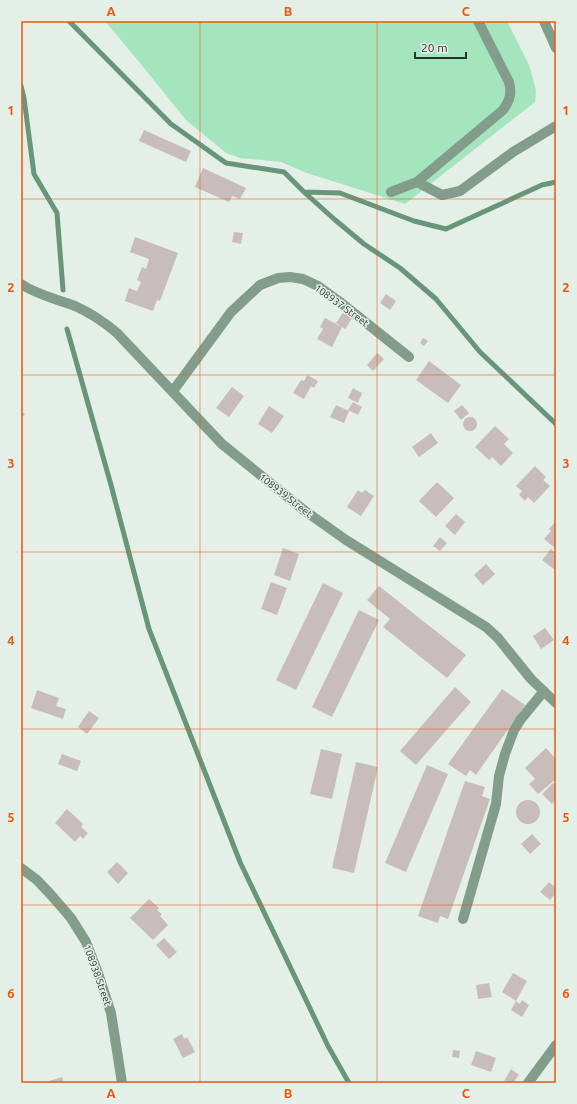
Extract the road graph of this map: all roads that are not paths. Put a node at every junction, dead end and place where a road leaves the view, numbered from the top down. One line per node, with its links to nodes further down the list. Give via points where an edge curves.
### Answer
1 (478, 21): 5 (street, via 509,82 509,102 503,110)
2 (544, 21): 3 (street)
3 (556, 48)
4 (556, 126): 5 (street, via 513,152 460,191 442,195)
5 (417, 182): 6 (street)
6 (391, 192)
7 (21, 284): 9 (street, 108939 Street, via 86,311 104,323 117,333)
8 (409, 357): 9 (street, 108937 Street, via 318,286 303,279 278,278 260,285 231,312)
9 (173, 391): 10 (street, 108939 Street, via 222,444 304,511 486,627)
10 (544, 691): 11 (street, 108939 Street); 13 (street, via 514,730 505,754 499,776 496,804)
11 (556, 703)
12 (21, 868): 15 (street, 108938 Street, via 52,896 71,918 86,942 111,1013)
13 (463, 919)
14 (556, 1045): 16 (street)
15 (122, 1083)
16 (528, 1083)

